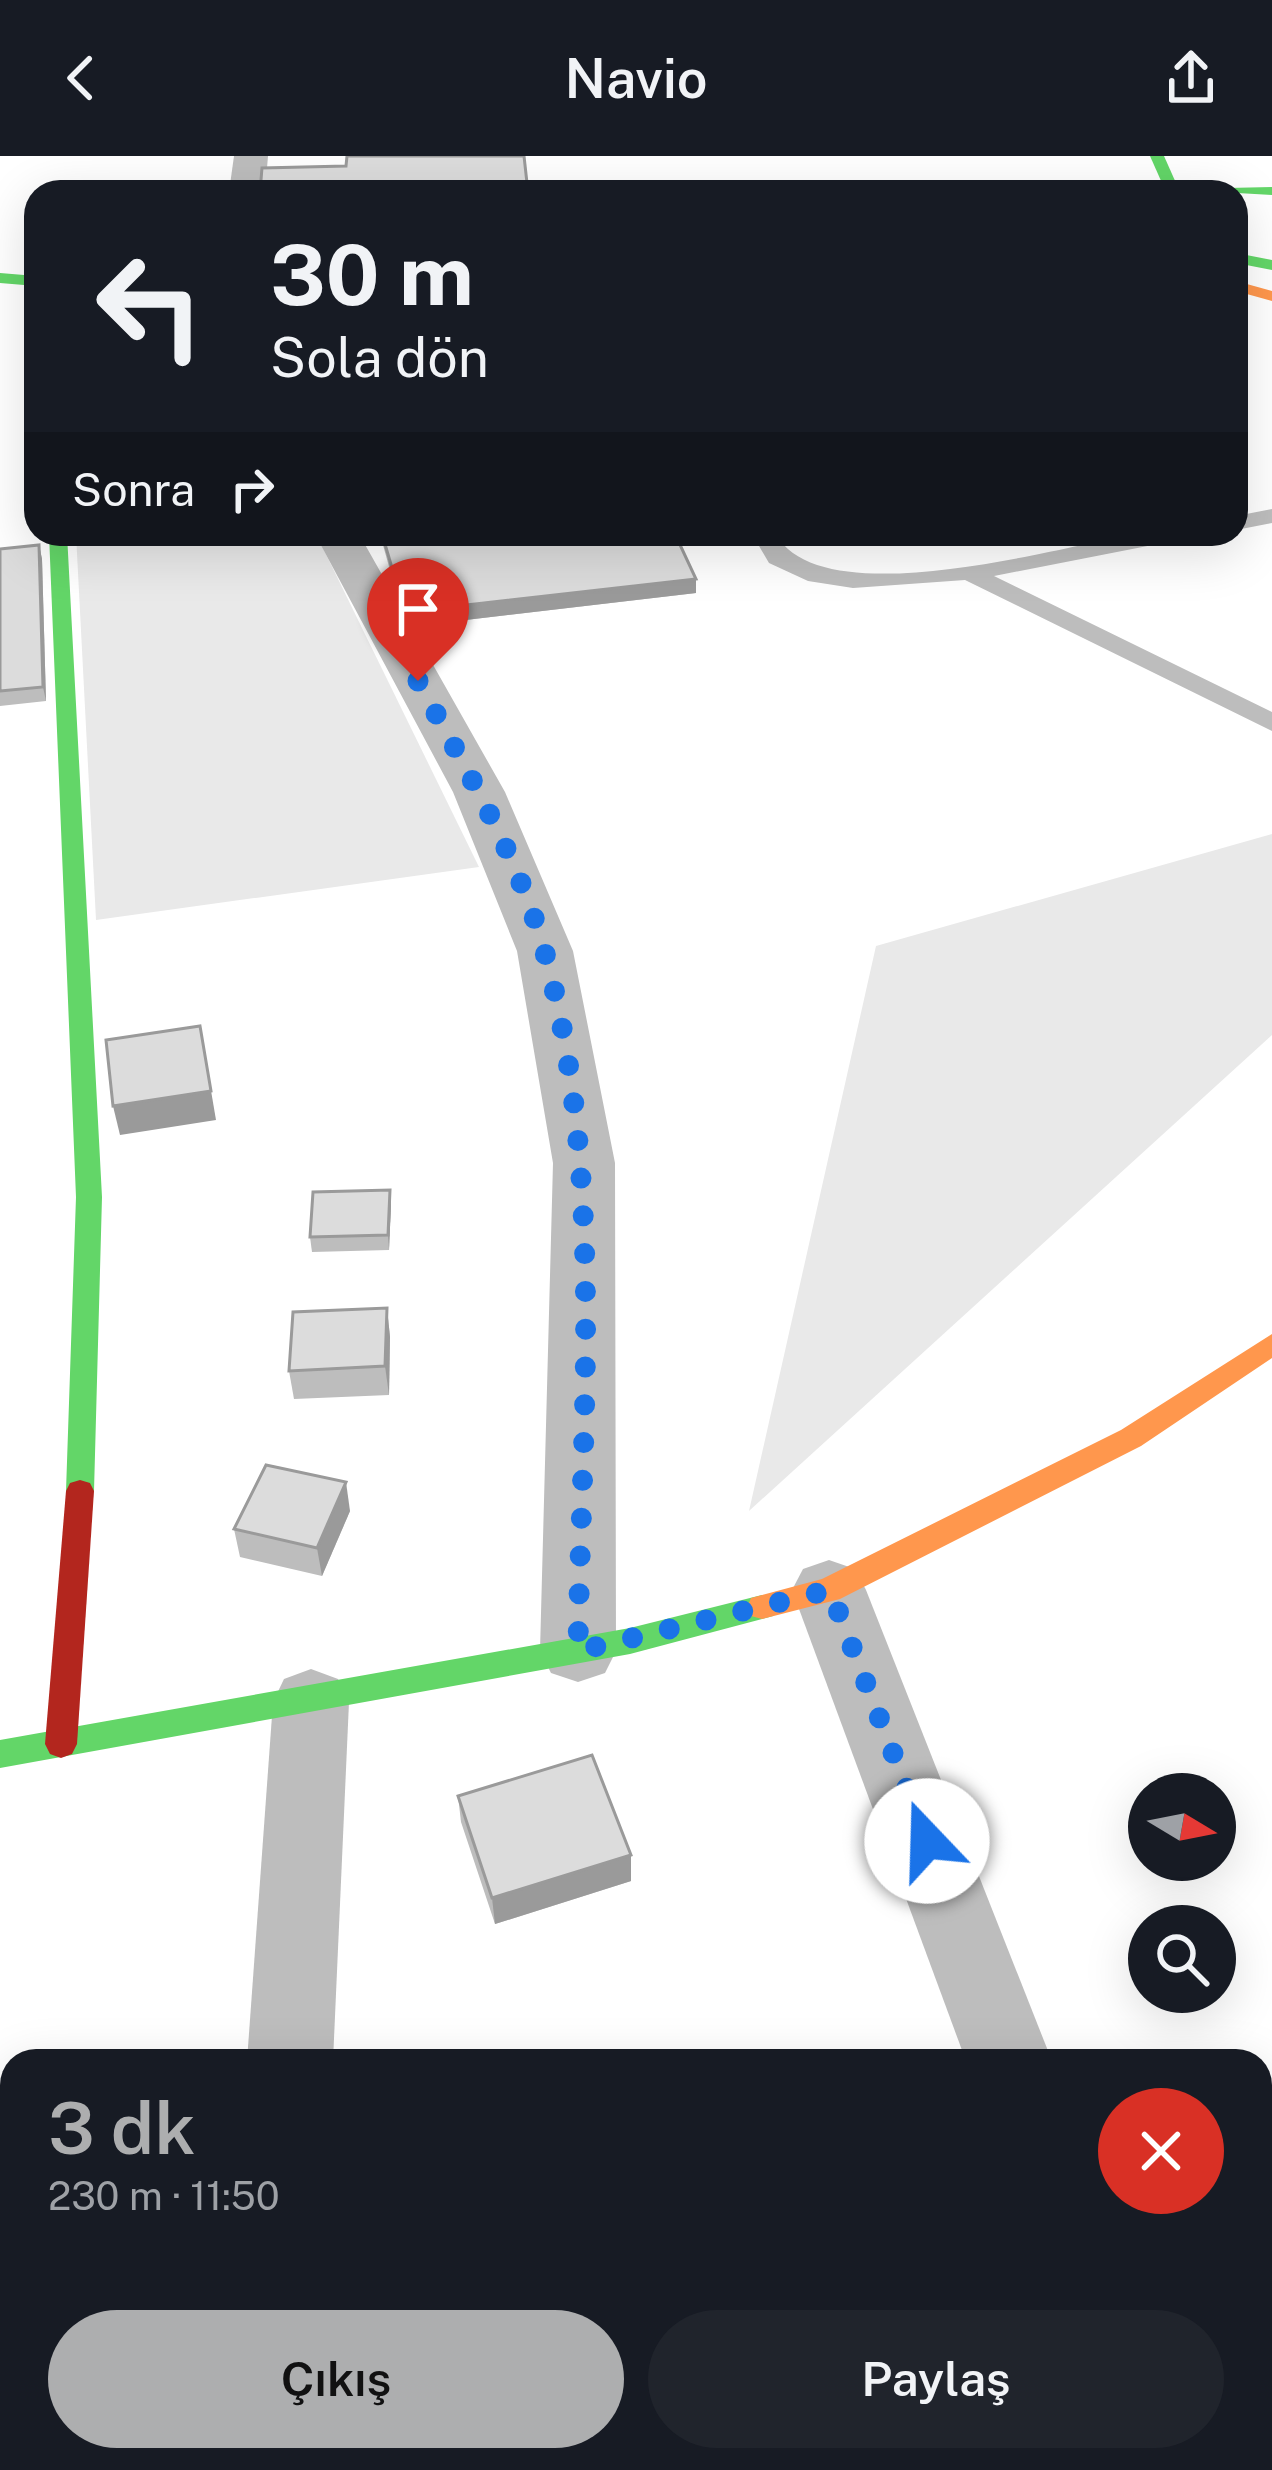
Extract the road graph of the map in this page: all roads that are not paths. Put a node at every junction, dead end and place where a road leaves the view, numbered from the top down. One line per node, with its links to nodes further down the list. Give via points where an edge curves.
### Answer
1 (1248, 268): 2 (street)
2 (1272, 296)
3 (59, 546): 13 (street, via 89,1197 85,1423)
4 (344, 546): 11 (street, via 479,792 545,951 584,1163)
5 (771, 546): 7 (lane, via 779,559 829,578 896,582)
6 (1107, 546): 7 (lane)
7 (965, 572): 8 (lane)
8 (1272, 723)
9 (1272, 1344): 10 (street, via 1131,1438)
10 (830, 1590): 11 (street); 16 (street)
11 (578, 1651): 12 (street)
12 (311, 1702): 13 (street); 15 (street)
13 (61, 1744): 14 (street)
14 (0, 1754)
15 (291, 2049)
16 (1004, 2049)

